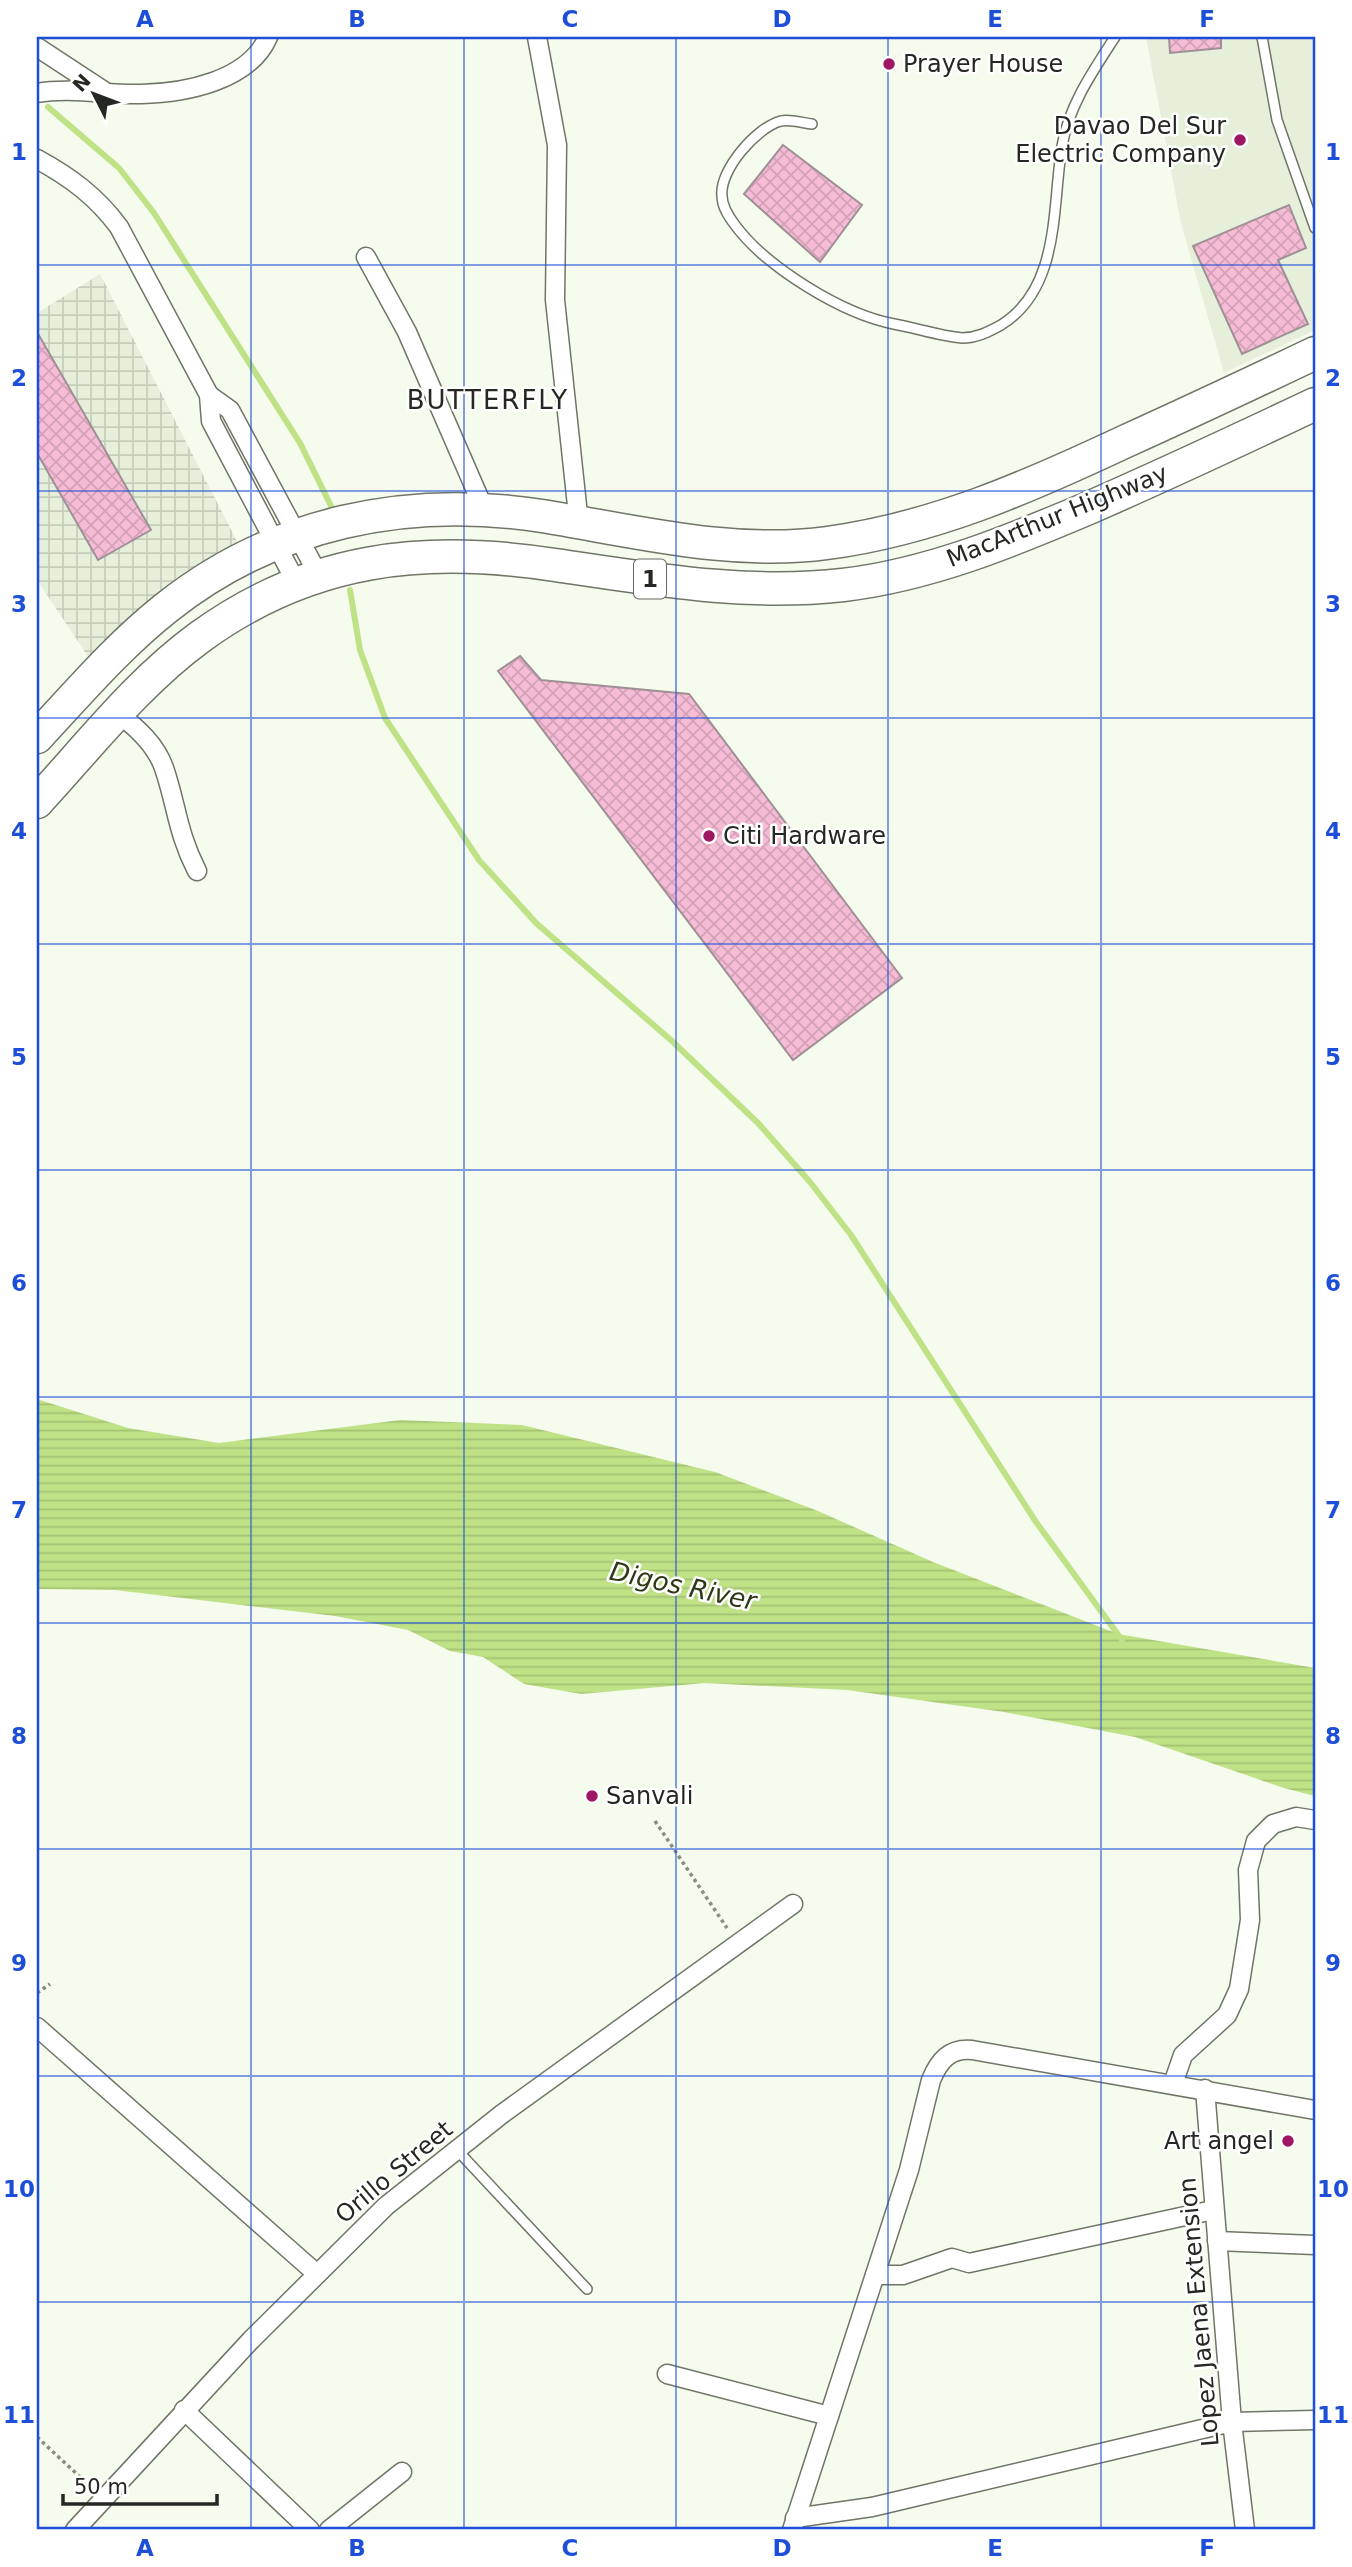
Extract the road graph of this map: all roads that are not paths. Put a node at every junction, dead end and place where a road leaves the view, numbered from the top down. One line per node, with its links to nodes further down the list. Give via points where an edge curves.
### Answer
1 (268, 37): 6 (street, via 262,52 242,69 209,82 139,94)
2 (537, 37): 15 (street, via 557,145 555,300)
3 (1115, 37): 8 (lane, via 1072,110 1062,144 1054,229 1042,272 1024,304 984,335 962,338 883,322 819,293 770,262 745,238 727,214 721,195 728,172 764,127 784,120)
4 (1262, 37): 10 (lane, via 1277,120)
5 (37, 47): 6 (street)
6 (104, 91): 7 (street)
7 (37, 93)
8 (812, 124)
9 (37, 159): 16 (street, via 86,189 119,227 209,395 230,410)
10 (1315, 228)
11 (366, 257): 14 (street, via 407,332)
12 (1315, 353): 15 (highway, MacArthur Highway / 1, via 1014,493 941,519 883,533 782,547 704,542)
13 (1315, 404): 17 (highway, MacArthur Highway / 1, via 1012,540 959,559 847,584 784,591 729,589 474,555 372,561)
14 (484, 509): 15 (highway, MacArthur Highway / 1); 16 (highway, MacArthur Highway / 1, via 375,514)
15 (579, 524)
16 (285, 538): 17 (street); 19 (highway, MacArthur Highway / 1, via 237,561 166,608)
17 (307, 578): 18 (highway, MacArthur Highway / 1, via 237,612 198,638)
18 (119, 714): 20 (highway, MacArthur Highway / 1); 21 (street, via 138,730 163,767 175,820)
19 (42, 722)
20 (37, 802)
21 (197, 871)
22 (1315, 1820): 25 (street, via 1296,1817 1273,1824 1256,1841 1248,1870 1250,1920 1239,1989 1227,2015 1183,2054)
23 (793, 1904): 28 (street, Orillo Street)
24 (37, 2027): 32 (street)
25 (1173, 2084): 26 (street); 33 (street, via 972,2050 947,2055 931,2080 909,2170)
26 (1205, 2089): 27 (street); 29 (street, Lopez Jaena Extension)
27 (1315, 2110)
28 (457, 2150): 32 (street, Orillo Street, via 386,2206); 34 (lane)
29 (1213, 2210): 30 (street, Lopez Jaena Extension); 33 (street, via 970,2263 952,2258 903,2274)
30 (1217, 2241): 31 (street); 39 (street, Lopez Jaena Extension)
31 (1315, 2245)
32 (317, 2274): 36 (street, Orillo Street)
33 (875, 2275): 37 (street)
34 (587, 2289)
35 (667, 2374): 37 (street)
36 (184, 2410): 42 (street, Orillo Street); 43 (street)
37 (829, 2416): 41 (street)
38 (1315, 2420): 39 (street)
39 (1232, 2422): 41 (street); 45 (street, Lopez Jaena Extension)
40 (402, 2472): 44 (street)
41 (794, 2524)
42 (75, 2530)
43 (310, 2530)
44 (329, 2530)
45 (1245, 2530)

